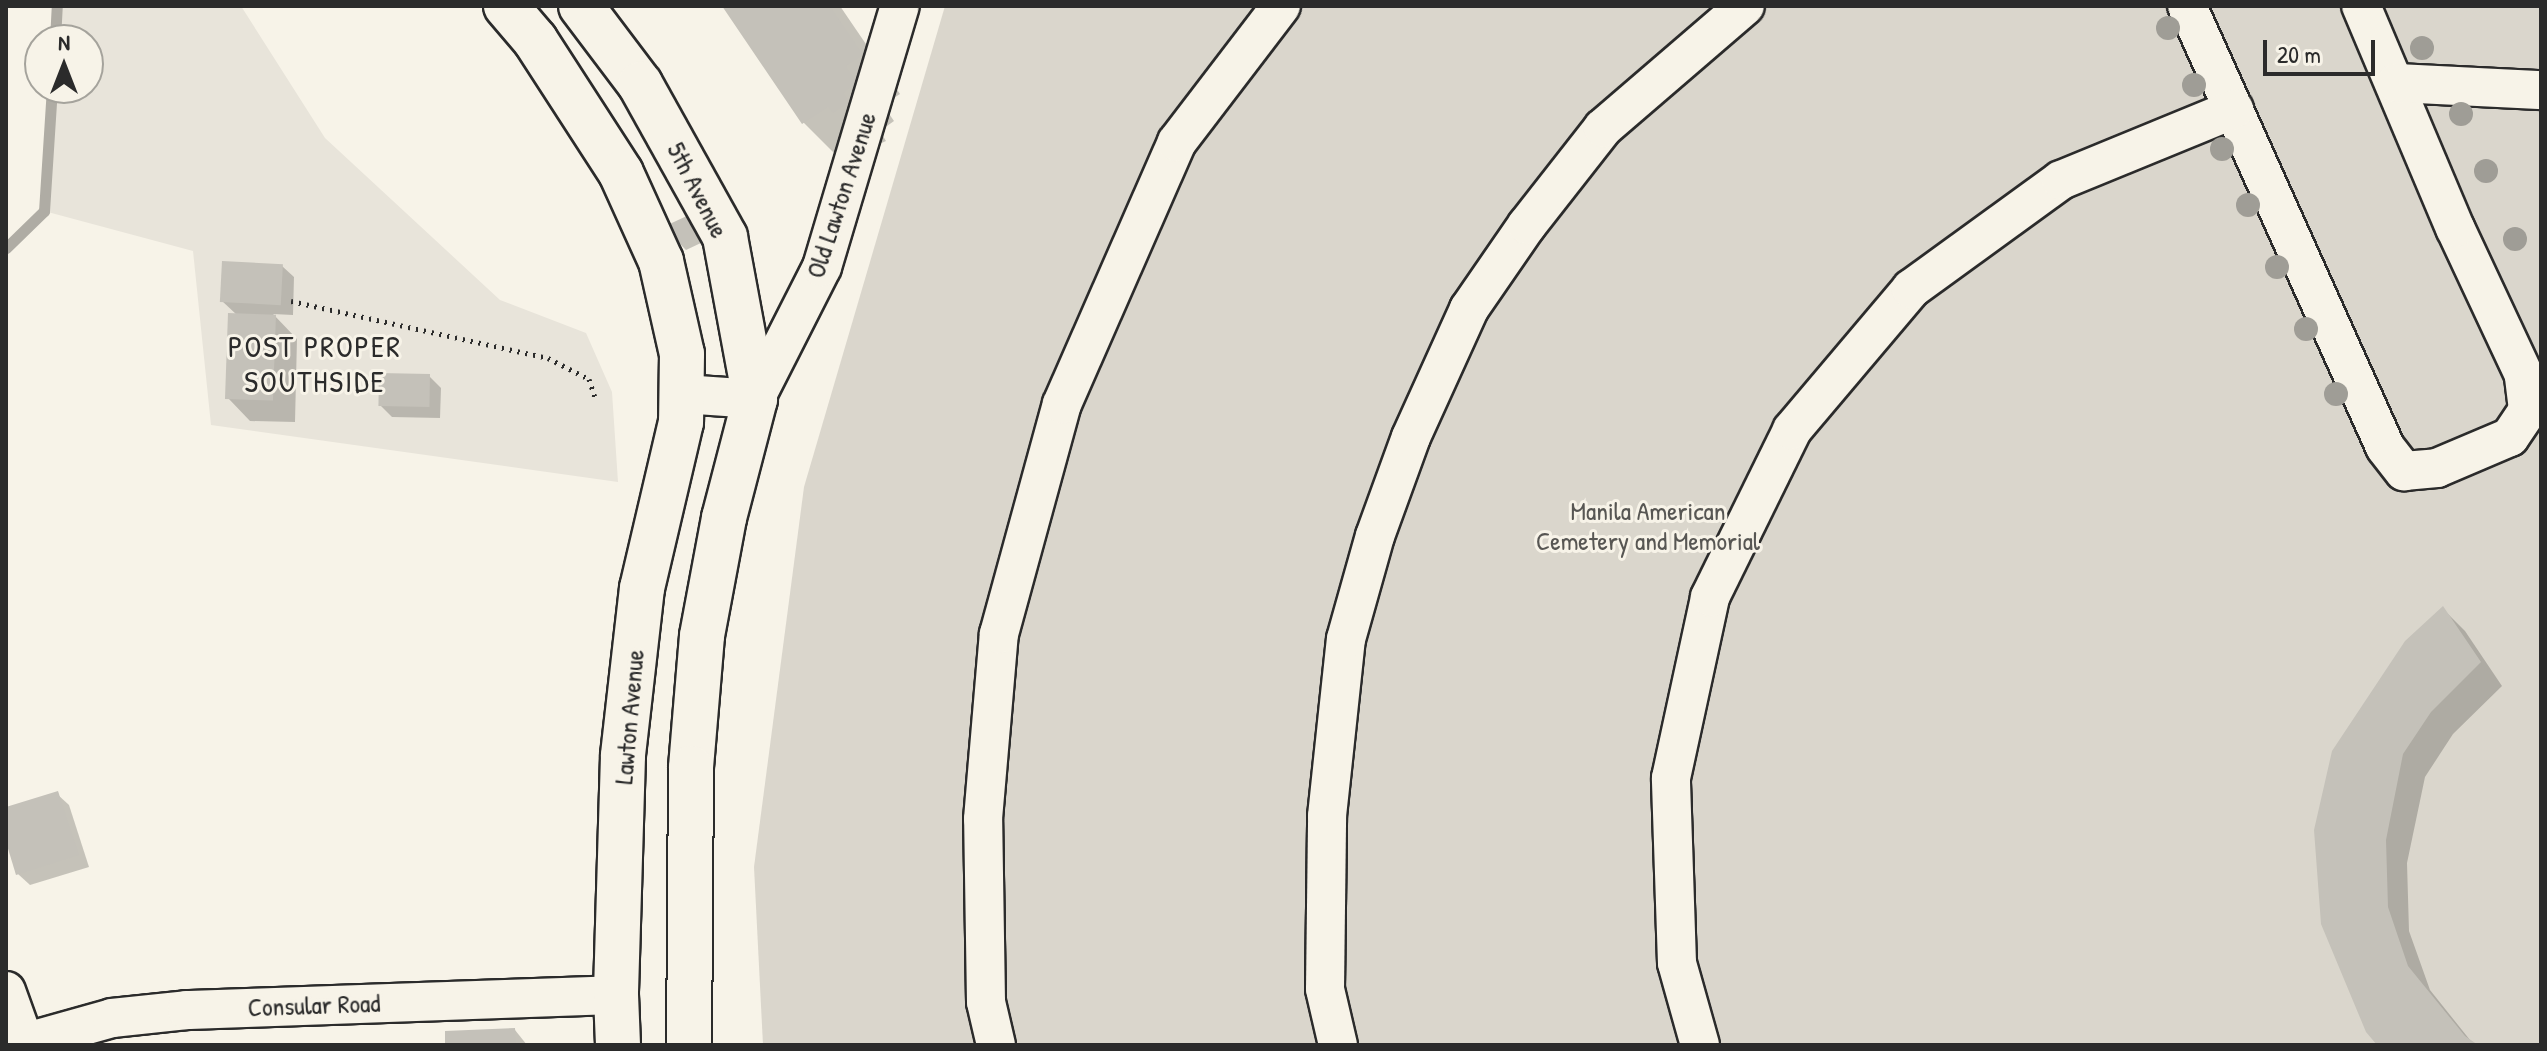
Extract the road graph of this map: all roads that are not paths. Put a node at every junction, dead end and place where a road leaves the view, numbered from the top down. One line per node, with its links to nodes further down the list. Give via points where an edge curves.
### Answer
1 (506, 6): 11 (main road, via 535,40 621,173 661,261 682,354)
2 (581, 6): 12 (main road, 5th Avenue, via 640,84 725,237)
3 (900, 6): 12 (street, Old Lawton Avenue, via 822,267)
4 (1281, 6): 18 (street, via 1177,142 1062,404 999,634 983,819 986,1002)
5 (1745, 6): 19 (street, via 1603,128 1527,225 1469,309 1411,437 1346,639 1327,816 1325,989)
6 (2187, 6): 10 (street)
7 (2361, 6): 8 (street)
8 (2396, 83): 9 (street); 10 (street, via 2455,228 2524,375 2528,410 2510,437 2437,468 2404,471 2385,447)
9 (2541, 90)
10 (2234, 109): 20 (street, via 2061,180 1961,252 1911,289 1792,430 1710,597 1671,778 1677,963)
11 (683, 394): 12 (street); 14 (main road, Lawton Avenue, via 674,462 642,588 628,710)
12 (755, 399): 17 (main road, via 724,518 702,636 691,768)
13 (6, 991): 15 (street)
14 (616, 995): 15 (street, Consular Road, via 187,1010 112,1018); 16 (main road, Lawton Avenue)
15 (20, 1043)
16 (618, 1045)
17 (689, 1045)
18 (996, 1045)
19 (1338, 1045)
20 (1700, 1045)

